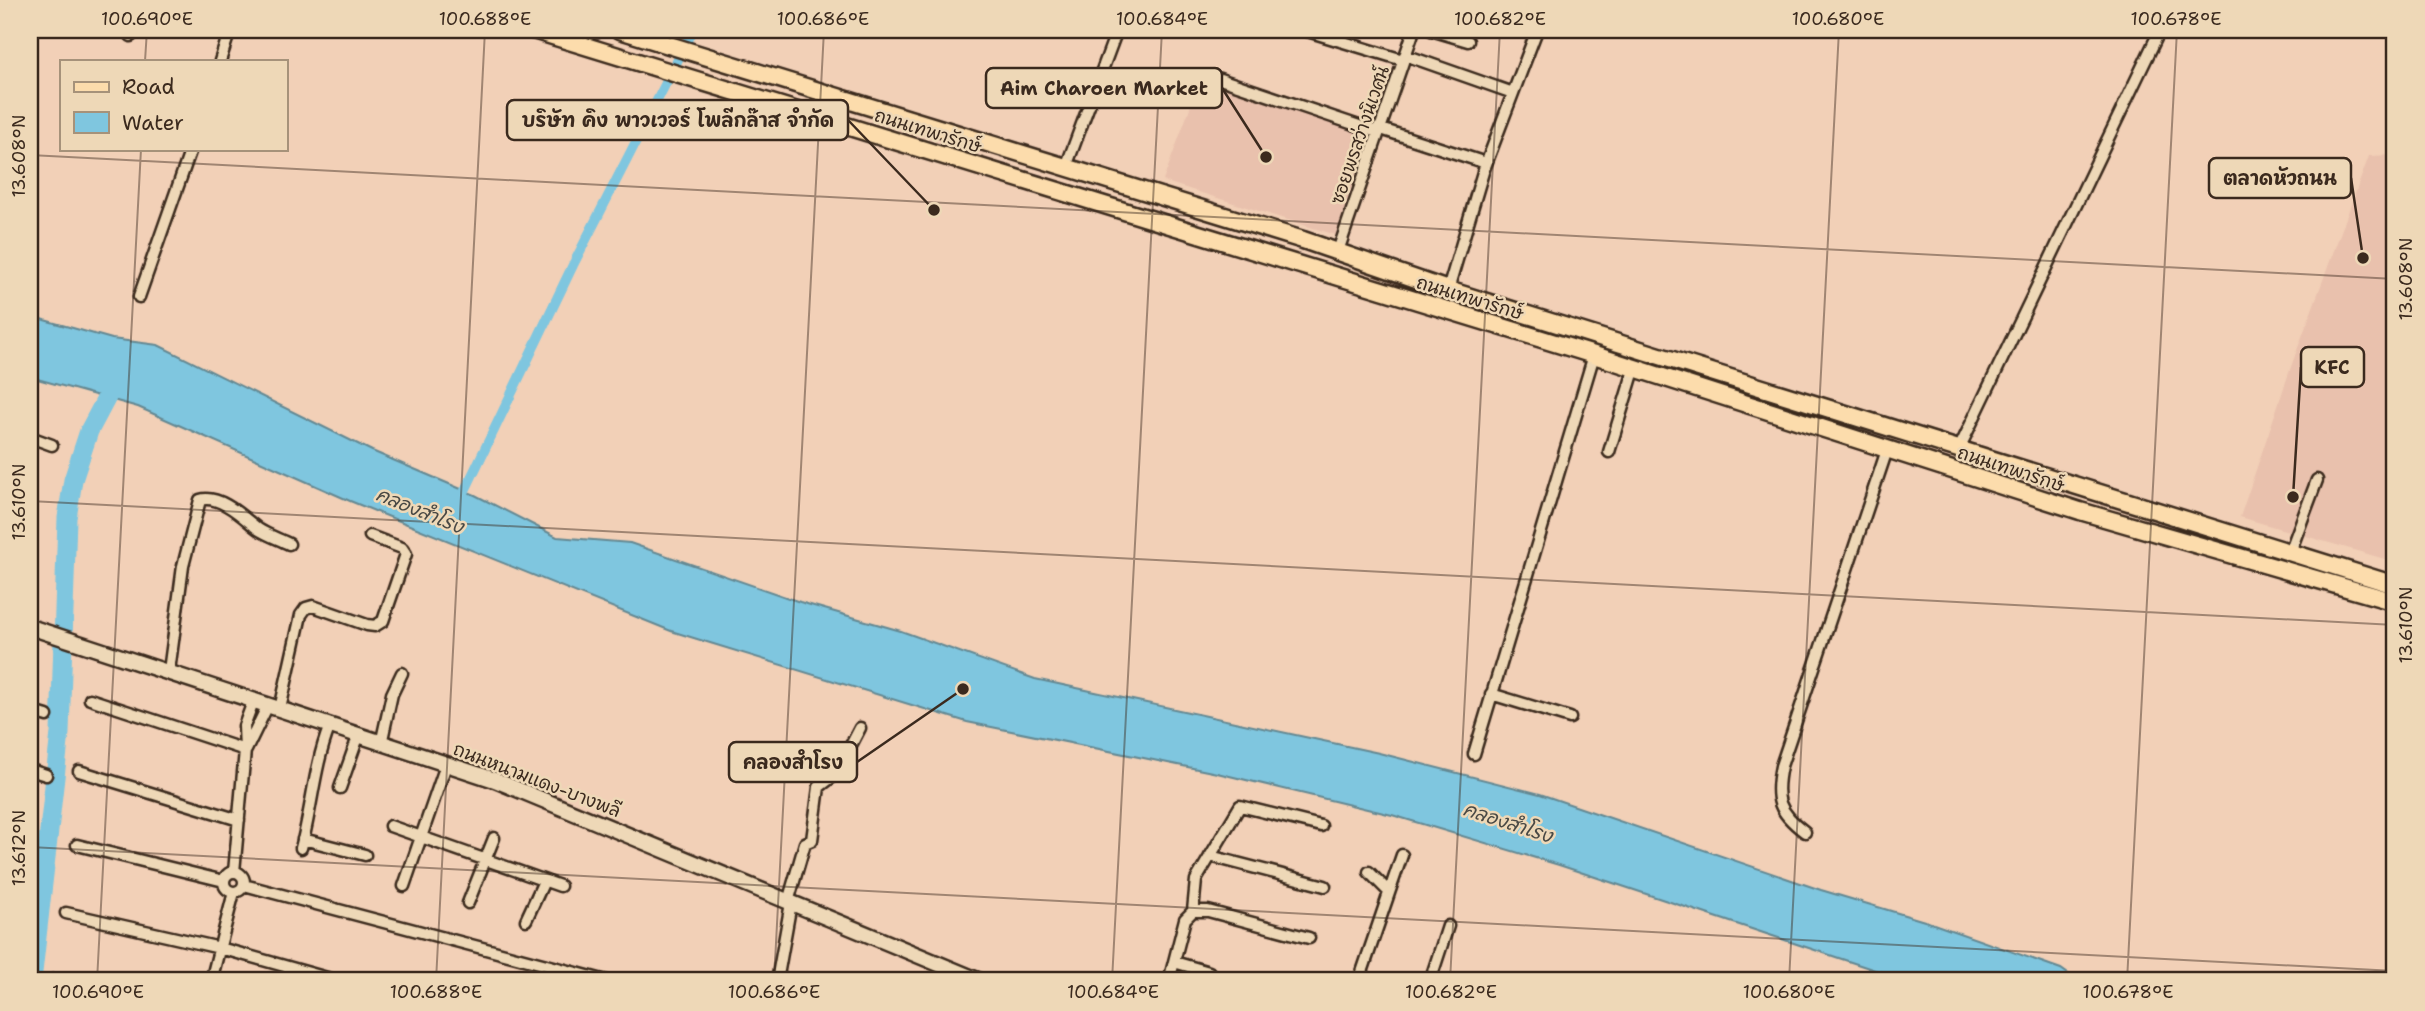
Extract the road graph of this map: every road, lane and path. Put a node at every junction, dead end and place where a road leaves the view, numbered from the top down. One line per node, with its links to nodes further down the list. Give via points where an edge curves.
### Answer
1 (230, 30): 12 (street)
2 (533, 30): 22 (main road, ถนนเทพารักษ์)
3 (620, 30): 18 (main road, ถนนเทพารักษ์)
4 (1117, 30): 18 (street)
5 (1304, 30): 11 (street)
6 (1414, 30): 11 (street, ซอยพรสว่างนิเวศน์)
7 (1431, 30): 10 (street)
8 (1537, 30): 14 (street)
9 (2160, 30): 26 (street)
10 (1468, 41)
11 (1404, 58): 14 (street); 15 (street, ซอยพรสว่างนิเวศน์)
12 (220, 60)
13 (1214, 77): 15 (street)
14 (1513, 93): 17 (street)
15 (1377, 130): 17 (street); 19 (street, ซอยพรสว่างนิเวศน์)
16 (191, 150): 21 (street)
17 (1486, 163): 20 (street)
18 (1066, 167): 19 (main road, ถนนเทพารักษ์)
19 (1338, 251): 20 (main road, ถนนเทพารักษ์)
20 (1448, 290): 26 (main road, ถนนเทพารักษ์)
21 (139, 297)
22 (1594, 355): 23 (main road, ถนนเทพารักษ์); 40 (street)
23 (1634, 367): 27 (main road, ถนนเทพารักษ์); 28 (street)
24 (30, 438): 25 (street)
25 (52, 445)
26 (1959, 449): 30 (main road, ถนนเทพารักษ์)
27 (1887, 450): 32 (main road, ถนนเทพารักษ์); 61 (street, via 1778,779 1783,813)
28 (1609, 452)
29 (2316, 480): 34 (street)
30 (2175, 515): 32 (main road); 34 (main road, ถนนเทพารักษ์)
31 (370, 536): 43 (street, via 402,548 406,554 383,621 367,625 313,606 306,608)
32 (2168, 537): 36 (main road, ถนนเทพารักษ์)
33 (289, 544): 38 (street, via 257,528 240,513 207,498 200,500 183,566)
34 (2291, 552): 35 (main road, ถนนเทพารักษ์)
35 (2395, 585)
36 (2395, 602)
37 (30, 626): 38 (main road, ถนนหนามแดง-บางพลี)
38 (169, 671): 42 (main road, ถนนหนามแดง-บางพลี)
39 (402, 673): 50 (street, via 392,694)
40 (1491, 694): 46 (street); 52 (street)
41 (90, 699): 51 (street)
42 (254, 699): 43 (main road, ถนนหนามแดง-บางพลี); 51 (street, via 244,726)
43 (274, 707): 47 (main road, ถนนหนามแดง-บางพลี); 51 (street)
44 (30, 711): 45 (street)
45 (47, 716)
46 (1570, 718)
47 (329, 728): 49 (main road, ถนนหนามแดง-บางพลี); 65 (street, via 318,758 302,844)
48 (860, 728): 79 (street, via 836,774 819,787 812,840 805,843)
49 (358, 737): 50 (main road, ถนนหนามแดง-บางพลี); 57 (street)
50 (381, 744): 53 (main road, ถนนหนามแดง-บางพลี)
51 (245, 750): 58 (street)
52 (1474, 754)
53 (446, 765): 62 (street); 79 (main road, ถนนหนามแดง-บางพลี, via 495,780)
54 (30, 770): 56 (street)
55 (79, 771): 58 (street)
56 (46, 775)
57 (340, 788)
58 (239, 820): 69 (street)
59 (390, 826): 62 (street)
60 (1321, 826): 67 (street, via 1240,806)
61 (1805, 832)
62 (421, 836): 68 (street); 74 (street)
63 (494, 838): 68 (street)
64 (77, 845): 71 (street)
65 (365, 855)
66 (1402, 855): 78 (street)
67 (1210, 856): 76 (street); 81 (street, via 1196,880)
68 (484, 859): 72 (street); 80 (street)
69 (234, 872): 71 (street); 73 (street, via 242,876)
70 (1368, 872): 78 (street)
71 (225, 881): 77 (street)
72 (544, 881): 75 (street); 83 (street)
73 (244, 885): 77 (street); 91 (street)
74 (404, 886)
75 (560, 886)
76 (1325, 886)
77 (234, 892): 86 (street)
78 (1389, 892): 95 (street)
79 (790, 902): 92 (street); 93 (main road, ถนนหนามแดง-บางพลี)
80 (468, 903)
81 (1193, 911): 85 (street); 87 (street, via 1185,919)
82 (66, 914): 86 (street)
83 (526, 920)
84 (1448, 926): 96 (street)
85 (1309, 938)
86 (220, 948): 89 (street); 90 (street)
87 (1174, 962): 88 (street); 94 (street)
88 (1209, 972)
89 (211, 981)
90 (338, 981)
91 (607, 981)
92 (777, 981)
93 (980, 981)
94 (1169, 981)
95 (1359, 981)
96 (1430, 981)

